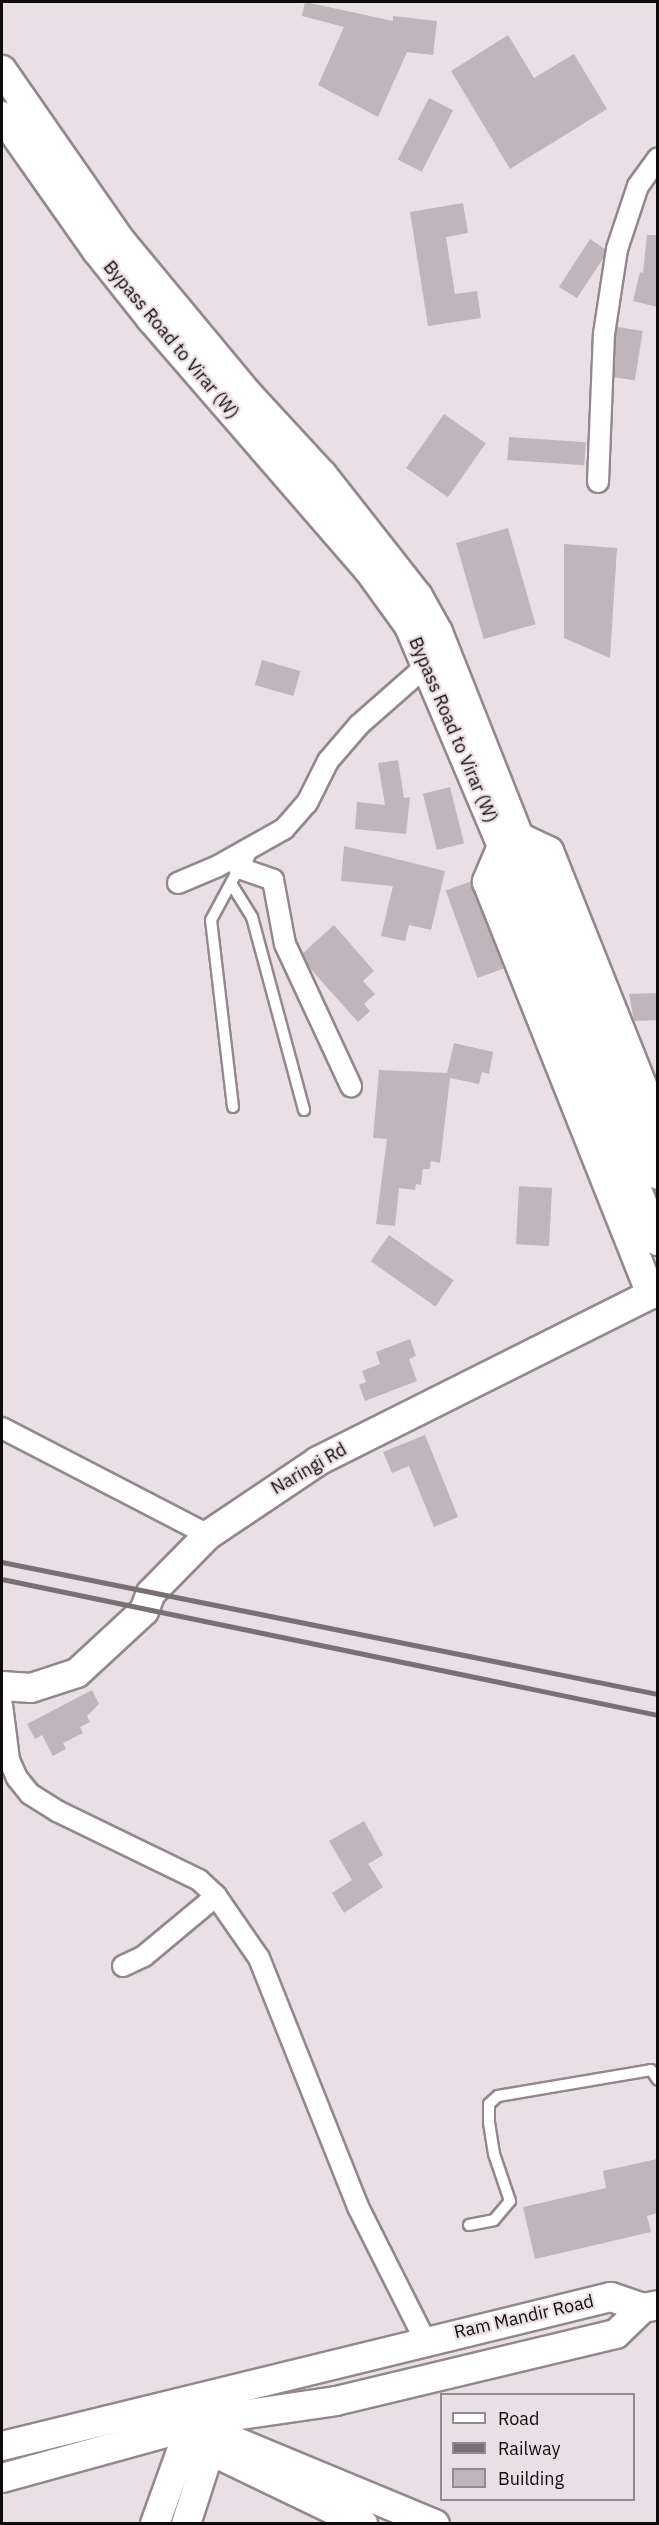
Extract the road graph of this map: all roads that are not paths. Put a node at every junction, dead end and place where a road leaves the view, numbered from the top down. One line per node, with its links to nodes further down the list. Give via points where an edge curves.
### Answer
1 (5, 83): 6 (street, via 121,241 249,395 322,474 418,596 438,632)
2 (2, 116): 5 (street, Bypass Road to Virar (W), via 97,251 151,319 367,568 409,626)
3 (657, 158): 4 (street, via 638,186 617,249 604,333)
4 (598, 482)
5 (427, 665): 6 (street, Bypass Road to Virar (W)); 7 (street, via 359,725 328,761 307,803)
6 (512, 842): 9 (street); 13 (street, via 549,851); 16 (street, via 487,882)
7 (239, 868): 8 (street); 10 (street, via 273,880 285,944); 11 (lane, via 211,920); 12 (lane)
8 (178, 883)
9 (534, 901): 14 (street, via 594,1027); 15 (street)
10 (351, 1086)
11 (233, 1107)
12 (304, 1110)
13 (657, 1125)
14 (657, 1175)
15 (657, 1241)
16 (654, 1293): 18 (street, Naringi Rd, via 318,1461)
17 (2, 1428): 18 (street)
18 (208, 1535): 19 (street, Naringi Rd, via 152,1593 144,1611 77,1673 31,1688)
19 (2, 1686)
20 (2, 1705): 21 (street, via 9,1760 30,1794 57,1811 177,1868)
21 (216, 1896): 22 (street, via 144,1956); 26 (street, via 259,1958 358,2207)
22 (123, 1966)
23 (657, 2080): 24 (lane, via 651,2070 498,2096 489,2104 489,2123 494,2154 510,2201 494,2220)
24 (469, 2224)
25 (650, 2307): 26 (street, Ram Mandir Road, via 611,2297); 29 (street, via 616,2334)
26 (425, 2340): 27 (street, Ram Mandir Road)
27 (230, 2389): 28 (street, Ram Mandir Road); 29 (street)
28 (199, 2397): 29 (street); 30 (street, Ram Mandir Road)
29 (201, 2434): 31 (street); 32 (street); 33 (street); 34 (street); 35 (street)
30 (2, 2446)
31 (2, 2478)
32 (351, 2521)
33 (155, 2523)
34 (186, 2523)
35 (435, 2523)

